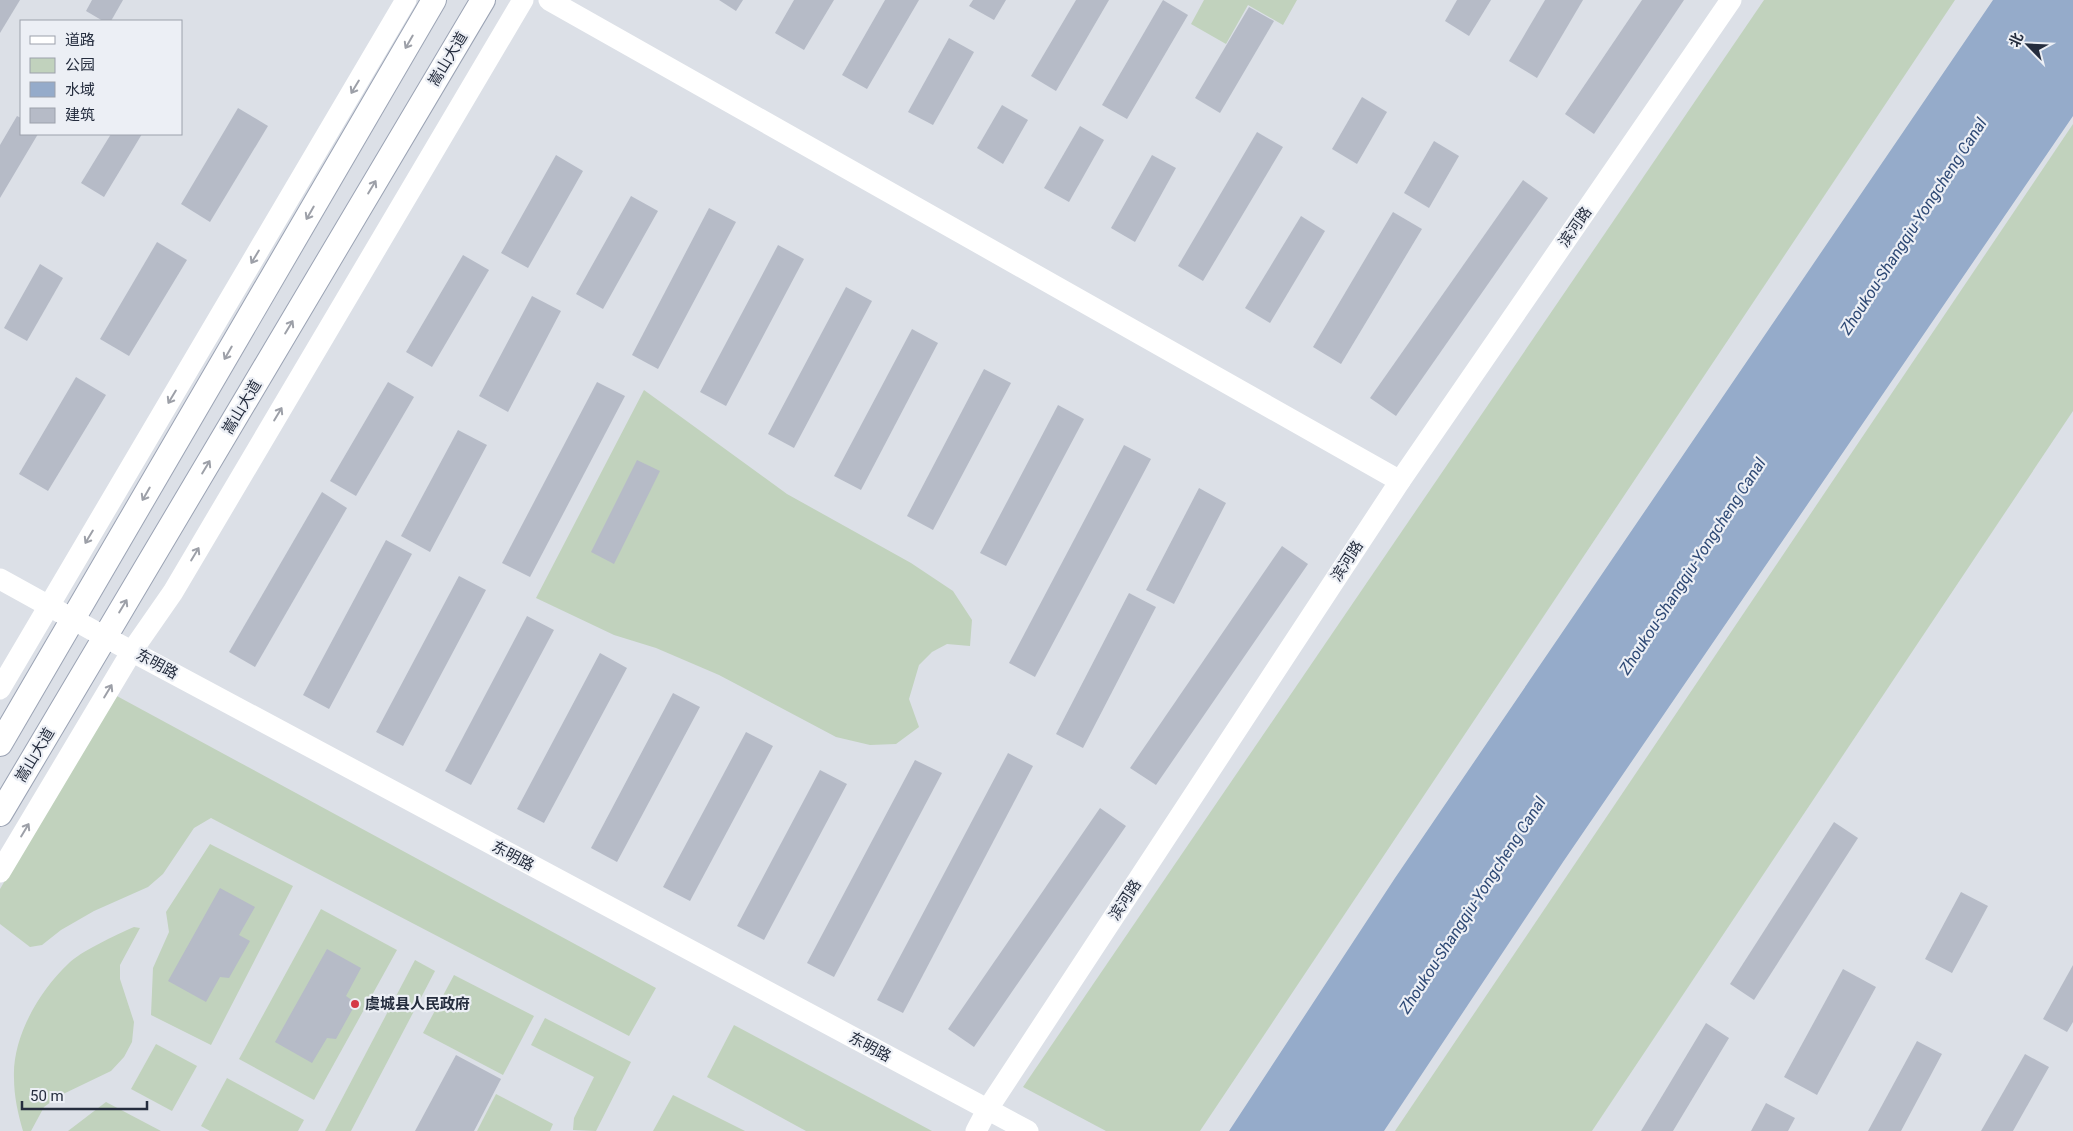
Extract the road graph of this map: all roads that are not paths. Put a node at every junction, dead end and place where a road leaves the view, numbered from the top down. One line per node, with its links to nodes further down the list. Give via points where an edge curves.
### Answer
1 (406, 0): 9 (street, one-way to 9)
2 (434, 0): 10 (main road, one-way to 10)
3 (483, 0): 11 (main road, 嵩山大道, one-way to 3)
4 (522, 0): 12 (street, one-way to 4, via 173,592)
5 (549, 0): 7 (street)
6 (1732, 0): 7 (street, 滨河路)
7 (1400, 481): 17 (street, 滨河路)
8 (0, 578): 9 (street, 东明路)
9 (49, 605): 10 (street, 东明路); 13 (street)
10 (73, 620): 11 (street, 东明路); 14 (main road)
11 (105, 637): 12 (street, 东明路); 15 (main road, 嵩山大道)
12 (132, 651): 16 (street, one-way to 12); 17 (street, 东明路)
13 (0, 689)
14 (0, 744)
15 (0, 814)
16 (0, 872)
17 (987, 1110): 18 (street, 滨河路); 19 (street, 东明路)
18 (976, 1131)
19 (1028, 1131)

